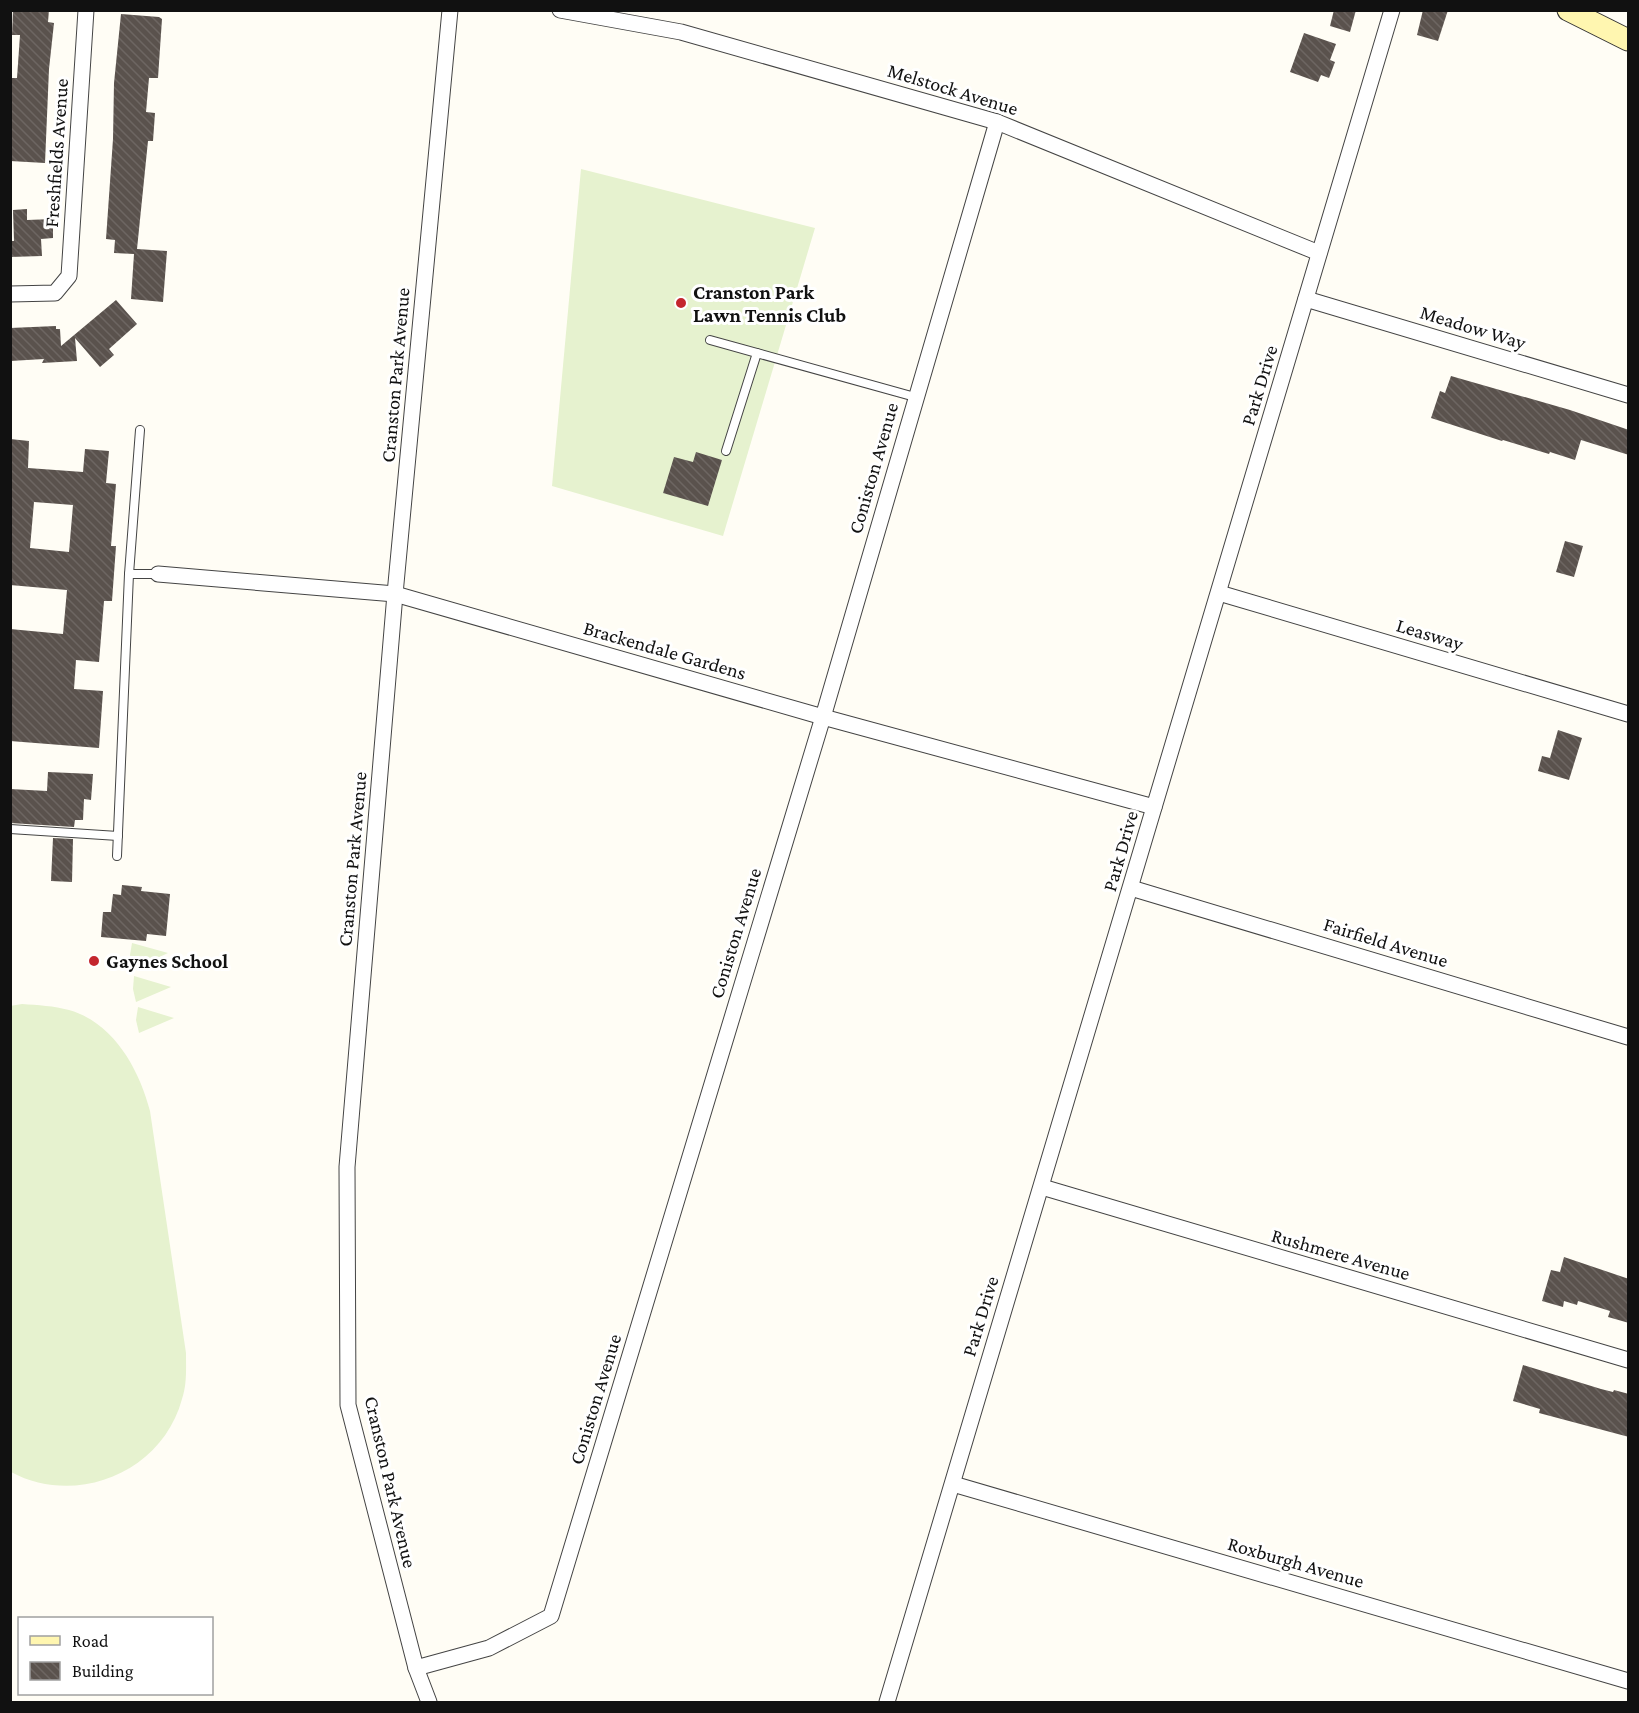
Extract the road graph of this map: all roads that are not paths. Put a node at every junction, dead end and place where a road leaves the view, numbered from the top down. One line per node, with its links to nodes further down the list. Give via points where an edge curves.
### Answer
1 (86, 10): 9 (street, Freshfields Avenue, via 69,276 55,293)
2 (450, 10): 20 (street, Cranston Park Avenue)
3 (560, 10): 7 (street, Melstock Avenue, via 681,32)
4 (1392, 10): 8 (street, Park Drive)
5 (1568, 10): 6 (main road)
6 (1629, 40)
7 (997, 122): 8 (street, Melstock Avenue); 14 (street, Coniston Avenue)
8 (1319, 253): 10 (street, Park Drive)
9 (10, 294)
10 (1306, 299): 13 (street, Meadow Way); 19 (street, Park Drive)
11 (710, 340): 12 (lane)
12 (757, 353): 14 (lane); 16 (lane)
13 (1629, 395)
14 (915, 398): 22 (street, Coniston Avenue)
15 (140, 430): 17 (lane)
16 (726, 451)
17 (129, 574): 18 (lane); 25 (lane)
18 (158, 574): 20 (street, Brackendale Gardens)
19 (1219, 593): 21 (street, Leasway); 23 (street, Park Drive)
20 (395, 594): 22 (street, Brackendale Gardens); 32 (street, Cranston Park Avenue, via 347,1167 348,1405)
21 (1629, 714)
22 (823, 717): 23 (street, Brackendale Gardens); 32 (street, Coniston Avenue, via 551,1616 489,1648)
23 (1154, 807): 27 (street, Park Drive)
24 (10, 829): 25 (lane)
25 (117, 836): 26 (lane)
26 (117, 856)
27 (1131, 888): 28 (street, Fairfield Avenue); 29 (street, Park Drive)
28 (1629, 1037)
29 (1042, 1187): 30 (street, Rushmere Avenue); 31 (street, Park Drive)
30 (1629, 1360)
31 (953, 1484): 33 (street, Roxburgh Avenue); 35 (street, Park Drive)
32 (416, 1668): 34 (street, Cranston Park Avenue)
33 (1629, 1681)
34 (429, 1702)
35 (887, 1702)

